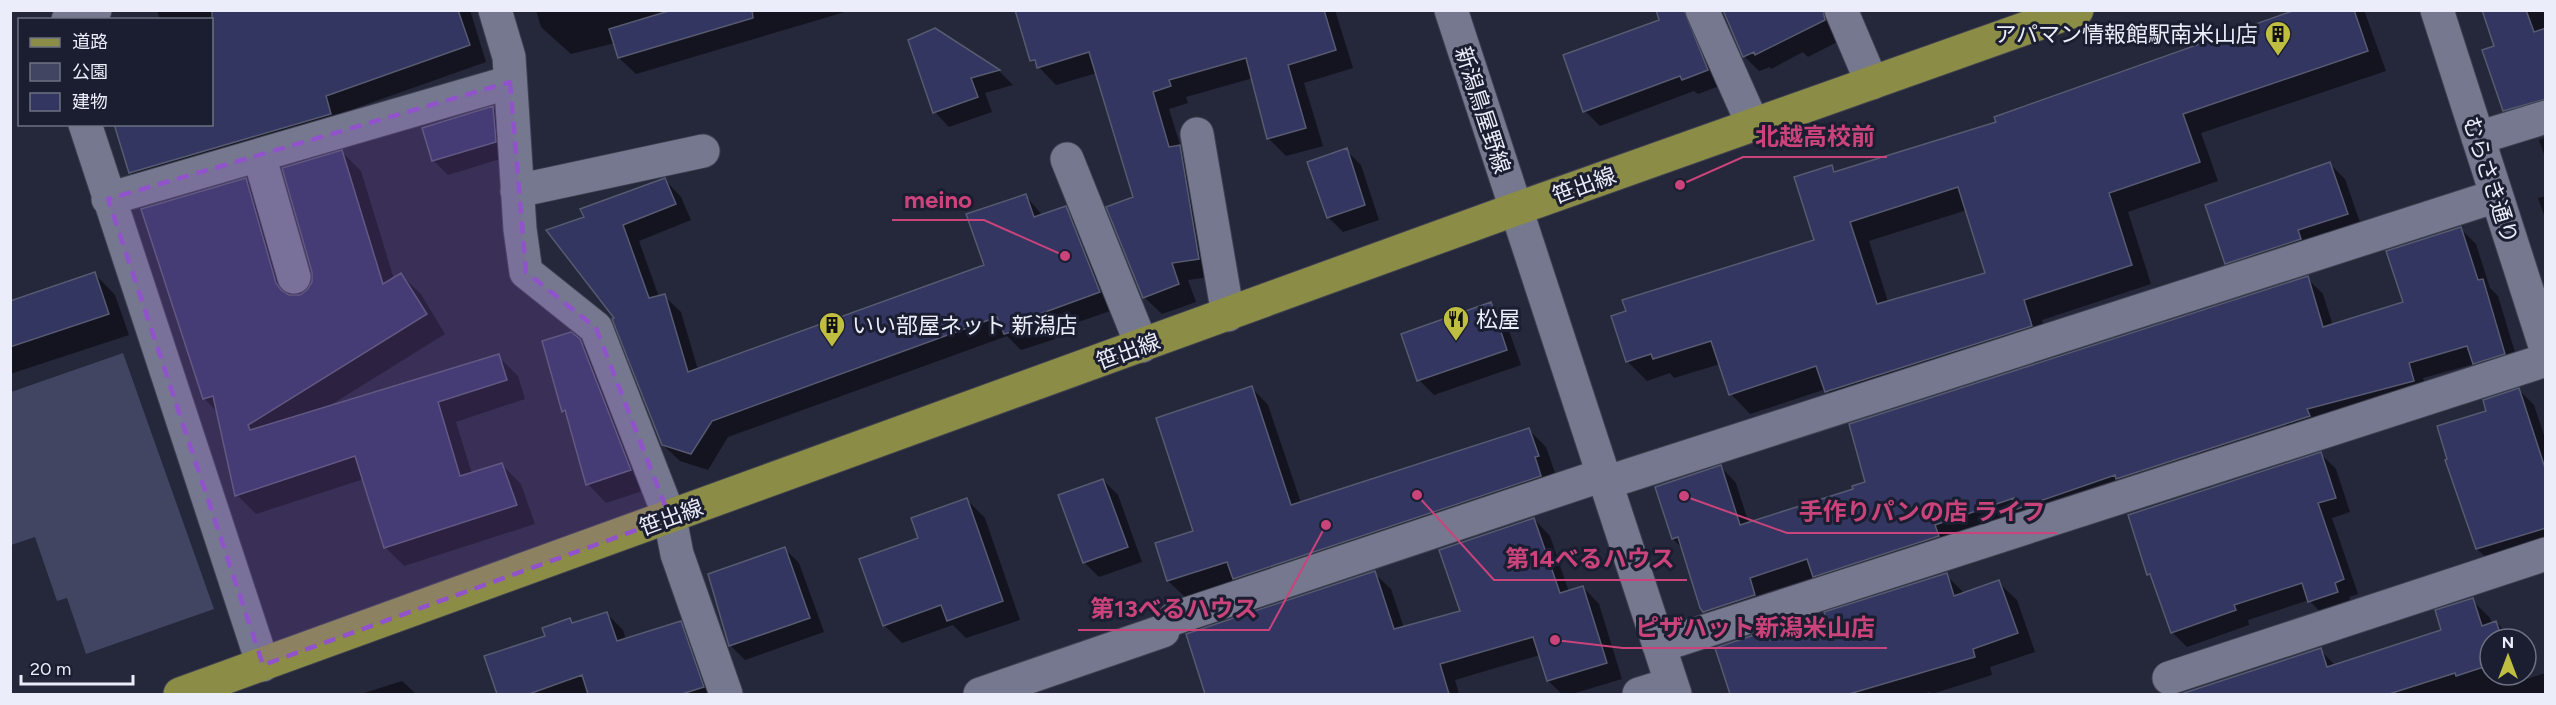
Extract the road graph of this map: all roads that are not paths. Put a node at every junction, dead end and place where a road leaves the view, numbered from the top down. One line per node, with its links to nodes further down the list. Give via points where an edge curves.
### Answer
1 (95, 10): 8 (street)
2 (495, 10): 10 (street, via 509,57)
3 (1451, 10): 23 (street, 新潟鳥屋野線)
4 (1701, 10): 13 (street)
5 (1841, 10): 11 (street)
6 (2077, 10): 9 (main road, 笹出線)
7 (2437, 10): 16 (street, むらさき通り)
8 (73, 18)
9 (2019, 20): 11 (main road, 笹出線)
10 (510, 82): 18 (street); 20 (street)
11 (1872, 83): 13 (main road, 笹出線)
12 (2546, 117): 16 (street)
13 (1753, 125): 23 (main road, 笹出線)
14 (86, 126): 22 (street)
15 (1197, 134): 26 (street)
16 (2478, 138): 21 (street, むらさき通り)
17 (703, 151): 20 (street)
18 (259, 155): 22 (street); 24 (street)
19 (1067, 159): 27 (street)
20 (517, 191): 31 (street, via 526,272 596,328)
21 (2496, 196): 25 (street, むらさき通り); 30 (street)
22 (108, 199): 34 (street)
23 (1516, 209): 26 (main road, 笹出線); 30 (street, 新潟鳥屋野線)
24 (294, 277)
25 (2535, 279): 28 (street, むらさき通り)
26 (1228, 315): 27 (main road, 笹出線)
27 (1142, 346): 31 (main road, 笹出線)
28 (2546, 348)
29 (2546, 360): 33 (street)
30 (1604, 479): 33 (street, 新潟鳥屋野線); 39 (street, via 1169,624)
31 (670, 518): 34 (main road, 笹出線); 38 (street, via 678,554)
32 (2546, 554): 35 (street)
33 (1659, 646): 36 (street, 新潟鳥屋野線)
34 (263, 665): 37 (main road, 笹出線)
35 (2169, 678)
36 (1673, 689): 40 (street)
37 (180, 694)
38 (726, 694)
39 (980, 694)
40 (1639, 694)

